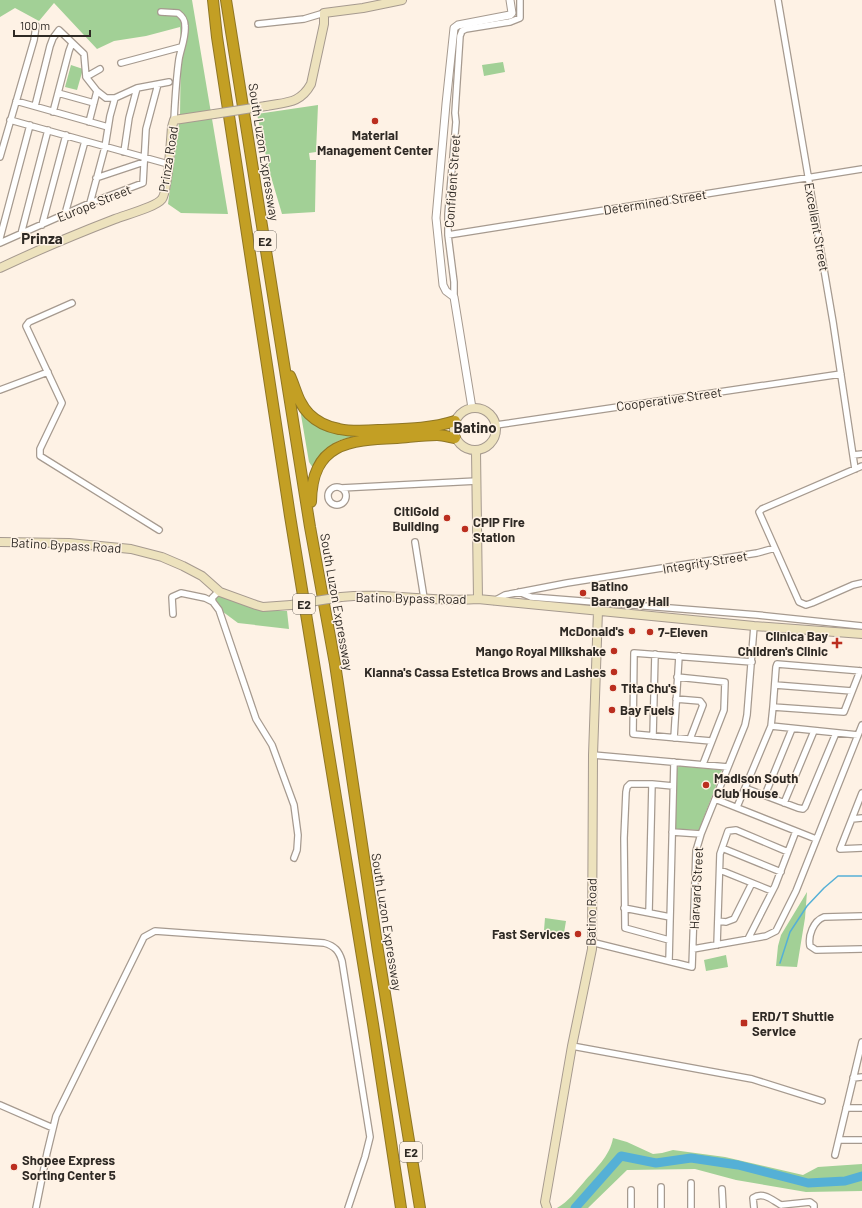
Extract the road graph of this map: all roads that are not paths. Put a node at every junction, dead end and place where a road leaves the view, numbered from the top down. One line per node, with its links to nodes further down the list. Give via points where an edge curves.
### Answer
1 (213, 0): 160 (highway, E2, via 290,516)
2 (226, 0): 52 (highway, South Luzon Expressway / E2)
3 (402, 0): 8 (main road)
4 (510, 0): 50 (street, via 510,15 458,24 453,30 436,224 443,285)
5 (520, 0): 46 (street, Confident Street, via 520,18 466,28 462,31)
6 (778, 0): 40 (street, Excellent Street)
7 (161, 12): 12 (street, via 178,13 184,20 185,30)
8 (324, 13): 9 (street, via 304,19); 27 (main road, Prinza Road, bridge, via 311,84 301,97 266,106)
9 (258, 24)
10 (36, 26): 22 (street)
11 (72, 44): 15 (street, via 84,54); 20 (street); 24 (street, via 59,30 53,38)
12 (181, 47): 13 (street); 27 (street)
13 (121, 63)
14 (100, 70): 15 (street)
15 (86, 77): 19 (street)
16 (169, 82): 17 (street)
17 (158, 84): 18 (street); 37 (street, via 146,129)
18 (138, 88): 21 (street); 35 (street, via 129,118)
19 (97, 91): 21 (street, via 106,98); 23 (street)
20 (58, 93): 23 (street); 25 (street)
21 (115, 98): 30 (street)
22 (16, 101): 24 (street); 26 (street)
23 (94, 103): 28 (street)
24 (35, 106): 25 (street)
25 (53, 112): 28 (street)
26 (10, 120): 29 (street); 36 (street)
27 (174, 120): 38 (main road, Prinza Road)
28 (89, 122): 30 (street)
29 (30, 125): 31 (street); 47 (street)
30 (108, 127): 34 (street)
31 (48, 130): 32 (street); 45 (street)
32 (66, 135): 33 (street); 44 (street)
33 (85, 141): 34 (street); 43 (street)
34 (105, 147): 35 (street); 41 (street)
35 (124, 152): 37 (street)
36 (0, 157)
37 (144, 160): 38 (street); 41 (street); 42 (street, Europe Street, via 143,183)
38 (168, 164): 49 (main road, Prinza Road, via 164,194 155,204 33,252)
39 (862, 169): 40 (street, Determined Street)
40 (808, 177): 46 (street, Determined Street); 54 (street, Excellent Street)
41 (96, 178): 42 (street)
42 (90, 202): 43 (street, Europe Street)
43 (65, 214): 44 (street, Europe Street)
44 (42, 224): 45 (street, Europe Street)
45 (21, 234): 48 (street, Europe Street)
46 (448, 235): 50 (street, Confident Street)
47 (0, 238)
48 (0, 243)
49 (0, 268)
50 (454, 297): 56 (street, Confident Street)
51 (72, 303): 53 (street, via 29,322 26,326)
52 (284, 361): 57 (highway, via 302,405 318,421 329,426 355,431 438,426); 67 (highway, South Luzon Expressway / E2)
53 (48, 372): 55 (street); 68 (street, via 62,403 40,450 40,456)
54 (841, 374): 58 (street, Cooperative Street); 62 (street, Excellent Street)
55 (0, 390)
56 (472, 408): 57 (main road, via 461,412); 58 (main road, via 484,410)
57 (455, 422): 59 (main road)
58 (496, 424): 60 (main road, via 496,434 492,442)
59 (455, 438): 60 (main road, via 464,448); 67 (highway, via 438,435 373,438 347,443 334,449 324,458 315,473 311,489)
60 (476, 451): 65 (main road)
61 (862, 454): 62 (street)
62 (853, 455): 64 (street, Excellent Street)
63 (862, 466): 64 (street)
64 (855, 469): 71 (street, via 762,509 759,512)
65 (477, 481): 66 (street); 76 (main road)
66 (341, 488)
67 (310, 527): 161 (highway, South Luzon Expressway / E2, via 335,664)
68 (160, 530)
69 (0, 542): 73 (main road, Batino Bypass Road, via 69,543 131,549 162,557 183,566 202,576)
70 (415, 542): 75 (street)
71 (775, 548): 72 (street, via 799,602 806,605); 74 (street, Integrity Street)
72 (862, 583)
73 (220, 592): 75 (main road, Batino Bypass Road, bridge, via 263,607 374,595); 78 (street, via 212,598)
74 (519, 592): 77 (street, Integrity Street); 82 (street, via 531,597)
75 (424, 598): 76 (main road, Batino Bypass Road, via 461,601)
76 (478, 599): 77 (main road, Batino Bypass Road)
77 (494, 601): 79 (main road, Batino Bypass Road)
78 (213, 602): 80 (street, via 182,593 172,597); 124 (street, via 219,610 256,719 272,745 294,805 298,835)
79 (598, 611): 81 (main road, Batino Bypass Road); 103 (main road, Batino Road)
80 (173, 614)
81 (754, 626): 83 (main road, Batino Bypass Road); 86 (street, Harvard Street)
82 (862, 626)
83 (862, 634)
84 (655, 654): 85 (street); 99 (street); 99 (street, via 634,653 633,734)
85 (678, 656): 86 (street); 88 (street)
86 (752, 662): 106 (street, Harvard Street, via 745,725)
87 (861, 671): 89 (street, via 777,664); 90 (street)
88 (677, 677): 91 (street); 102 (street, via 725,682 724,710)
89 (775, 685): 90 (street); 92 (street)
90 (852, 692): 92 (street, via 844,712)
91 (676, 699): 100 (street); 101 (street, via 700,701 703,705)
92 (773, 707): 94 (street)
93 (862, 725): 98 (street)
94 (771, 726): 95 (street); 109 (street)
95 (792, 729): 96 (street); 111 (street)
96 (814, 731): 97 (street); 113 (street)
97 (836, 733): 98 (street); 113 (street, via 806,807 803,809)
98 (858, 735): 120 (street)
99 (653, 736): 100 (street)
100 (674, 738): 101 (street)
101 (690, 739): 102 (street)
102 (711, 741): 105 (street)
103 (593, 755): 104 (street); 136 (main road, Batino Road)
104 (674, 762): 105 (street); 108 (street)
105 (702, 764): 106 (street)
106 (728, 767): 112 (street, Harvard Street)
107 (652, 784): 108 (street); 129 (street, via 630,784 627,787); 130 (street)
108 (672, 786): 118 (street)
109 (746, 788): 111 (street); 114 (street)
110 (862, 793): 116 (street)
111 (765, 795): 113 (street)
112 (715, 799): 114 (street); 119 (street, Harvard Street)
113 (784, 803)
114 (737, 807): 117 (street)
115 (862, 818): 116 (street)
116 (852, 819): 122 (street, via 840,849)
117 (796, 831): 120 (street); 123 (street)
118 (672, 832): 119 (street); 132 (street)
119 (701, 834): 139 (street, Harvard Street, via 696,851)
120 (816, 839): 134 (street, via 796,891 776,931 766,936)
121 (722, 848): 123 (street, via 728,831 736,830); 125 (street); 126 (street)
122 (862, 848)
123 (788, 852): 126 (street)
124 (294, 858)
125 (720, 870): 127 (street); 133 (street)
126 (781, 872): 128 (street)
127 (752, 883): 128 (street); 133 (street, via 734,919)
128 (772, 891): 134 (street)
129 (624, 908): 130 (street); 135 (street, via 624,928)
130 (649, 912): 132 (street)
131 (862, 916): 138 (street, via 824,917 817,921 810,936 810,946 813,949)
132 (670, 917): 135 (street)
133 (718, 921): 137 (street)
134 (748, 939): 137 (street)
135 (669, 940): 140 (street)
136 (591, 942): 140 (street); 142 (main road, Batino Road, via 592,949)
137 (717, 945): 139 (street)
138 (862, 948)
139 (693, 950): 140 (street, Harvard Street, via 692,967)
140 (669, 961)
141 (862, 1045): 144 (street)
142 (572, 1046): 145 (street, via 752,1079); 162 (main road, Batino Road, via 545,1202)
143 (862, 1077): 144 (street)
144 (854, 1078): 147 (street)
145 (822, 1101)
146 (0, 1105): 149 (street)
147 (846, 1108): 148 (street); 150 (street)
148 (862, 1108)
149 (53, 1128): 158 (street); 159 (street, via 56,1116 144,937 155,931 324,943 339,952 342,961 370,1137)
150 (839, 1140): 151 (street); 152 (street)
151 (862, 1140)
152 (835, 1155)
153 (691, 1183): 165 (street)
154 (660, 1187): 164 (street)
155 (722, 1189): 166 (street)
156 (631, 1190): 163 (street)
157 (781, 1207): 167 (street, via 767,1196 756,1196 753,1198); 168 (street, via 810,1202)
158 (36, 1208)
159 (348, 1208)
160 (401, 1208)
161 (420, 1208)
162 (547, 1208)
163 (631, 1208)
164 (660, 1208)
165 (691, 1208)
166 (722, 1208)
167 (754, 1208)
168 (814, 1208)

